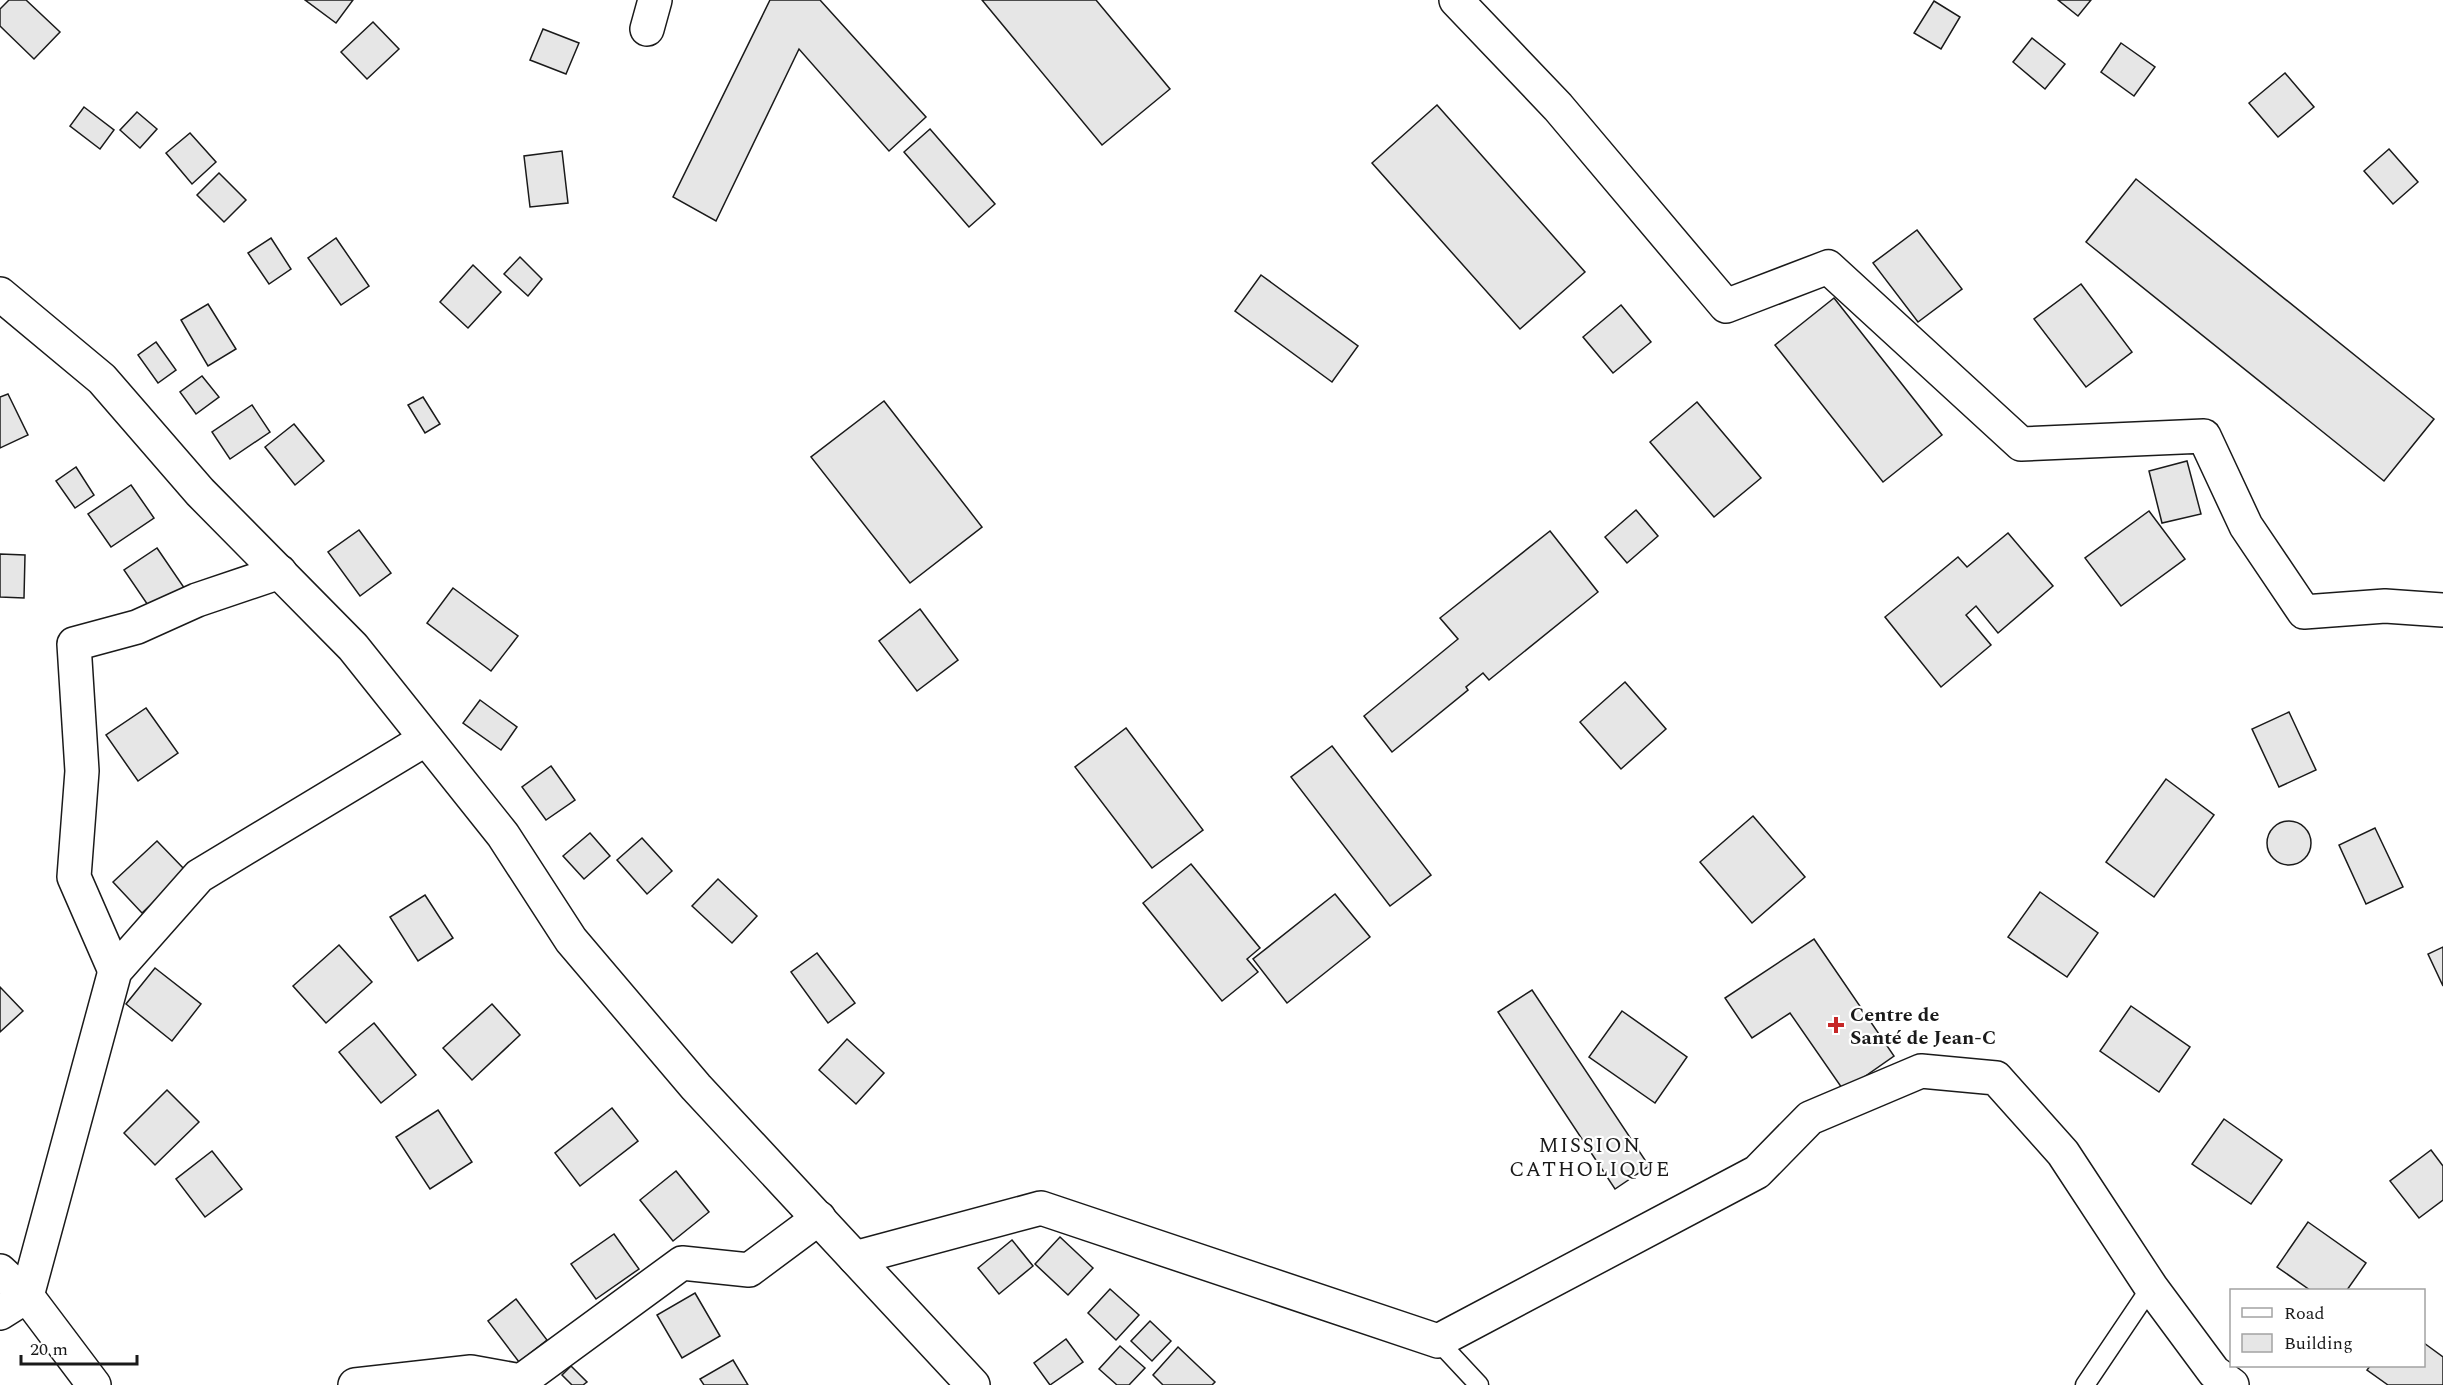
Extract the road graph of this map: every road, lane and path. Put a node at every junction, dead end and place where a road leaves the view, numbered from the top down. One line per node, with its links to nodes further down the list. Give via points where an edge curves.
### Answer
1 (1456, 0): 4 (street, via 1558,107 1726,306 1828,267 2021,444 2204,436 2246,526 2304,612 2385,606)
2 (0, 294): 3 (street, via 102,379 200,492)
3 (280, 572): 5 (street, via 353,647); 6 (street, via 197,600 137,627 74,644 82,771 74,877)
4 (2443, 609)
5 (426, 739): 6 (street, via 199,876); 7 (street, via 503,835 572,940 696,1087)
6 (116, 971): 11 (street)
7 (819, 1218): 8 (street); 15 (street, via 749,1270 682,1263 520,1381 471,1372)
8 (855, 1258): 13 (street, via 1041,1208); 16 (street)
9 (0, 1271): 11 (street)
10 (2151, 1287): 13 (street, via 2063,1153 1996,1078 1921,1071 1810,1118 1757,1172); 18 (lane); 19 (street, via 2214,1372)
11 (27, 1296): 12 (street); 14 (street)
12 (0, 1313)
13 (1438, 1341): 17 (lane)
14 (94, 1385)
15 (355, 1385)
16 (973, 1385)
17 (1479, 1385)
18 (2085, 1385)
19 (2232, 1385)

